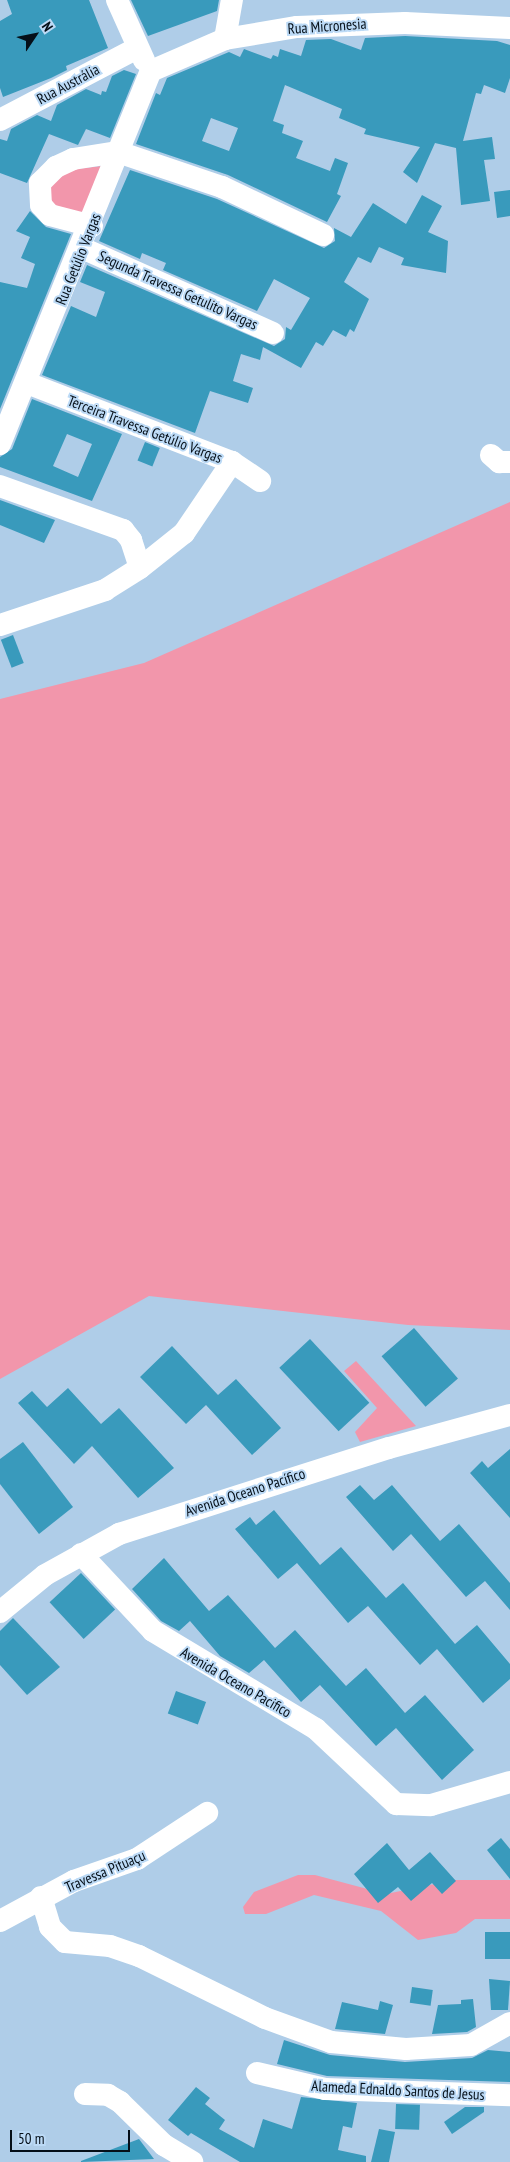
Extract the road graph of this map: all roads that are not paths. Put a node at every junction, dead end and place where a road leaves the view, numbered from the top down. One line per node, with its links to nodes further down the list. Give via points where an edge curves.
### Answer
1 (118, 0): 5 (street)
2 (232, 0): 4 (street)
3 (510, 28): 4 (street, Rua Micronesia, via 364,23 297,27)
4 (225, 39): 6 (street, Rua Micronesia)
5 (137, 48): 6 (street); 7 (street, Rua Austrália)
6 (151, 72): 8 (street, Rua Getúlio Vargas)
7 (0, 120)
8 (118, 152): 9 (street, Rua Getúlio Vargas); 9 (street, via 73,159 56,167 40,183 41,205 50,215); 10 (street, via 222,187)
9 (92, 226): 11 (street, Rua Getúlio Vargas)
10 (323, 235)
11 (82, 248): 12 (street, Segunda Travessa Getulito Vargas); 13 (street, Rua Getúlio Vargas)
12 (273, 333)
13 (27, 383): 14 (street, Rua Getúlio Vargas); 15 (street, Terceira Travessa Getúlio Vargas)
14 (0, 444)
15 (232, 462): 16 (street, Terceira Travessa Getúlio Vargas); 18 (street, via 184,533)
16 (260, 481)
17 (0, 486): 18 (street, via 123,530 131,540)
18 (140, 568): 19 (street, via 105,590)
19 (0, 625)
20 (510, 1415): 21 (street, Avenida Oceano Pacífico, via 389,1448 168,1517 119,1534)
21 (81, 1554): 22 (street, Avenida Oceano Pacífico, via 45,1575); 23 (street, Avenida Oceano Pacifico, via 153,1631 316,1730 396,1804 431,1805)
22 (0, 1612)
23 (510, 1782)
24 (207, 1813): 25 (street, Travessa Pituaçu, via 119,1868 89,1874)
25 (41, 1897): 26 (street, Travessa Pituaçu, via 20,1914); 27 (street, via 50,1927 66,1942 110,1946 139,1956 265,2018 331,2042 406,2049 471,2045)
26 (0, 1921)
27 (510, 2023)
28 (257, 2073): 30 (street, Alameda Ednaldo Santos de Jesus, via 325,2089)
29 (85, 2094): 31 (street, via 108,2095 120,2102 164,2146)
30 (510, 2095)
31 (192, 2162)

